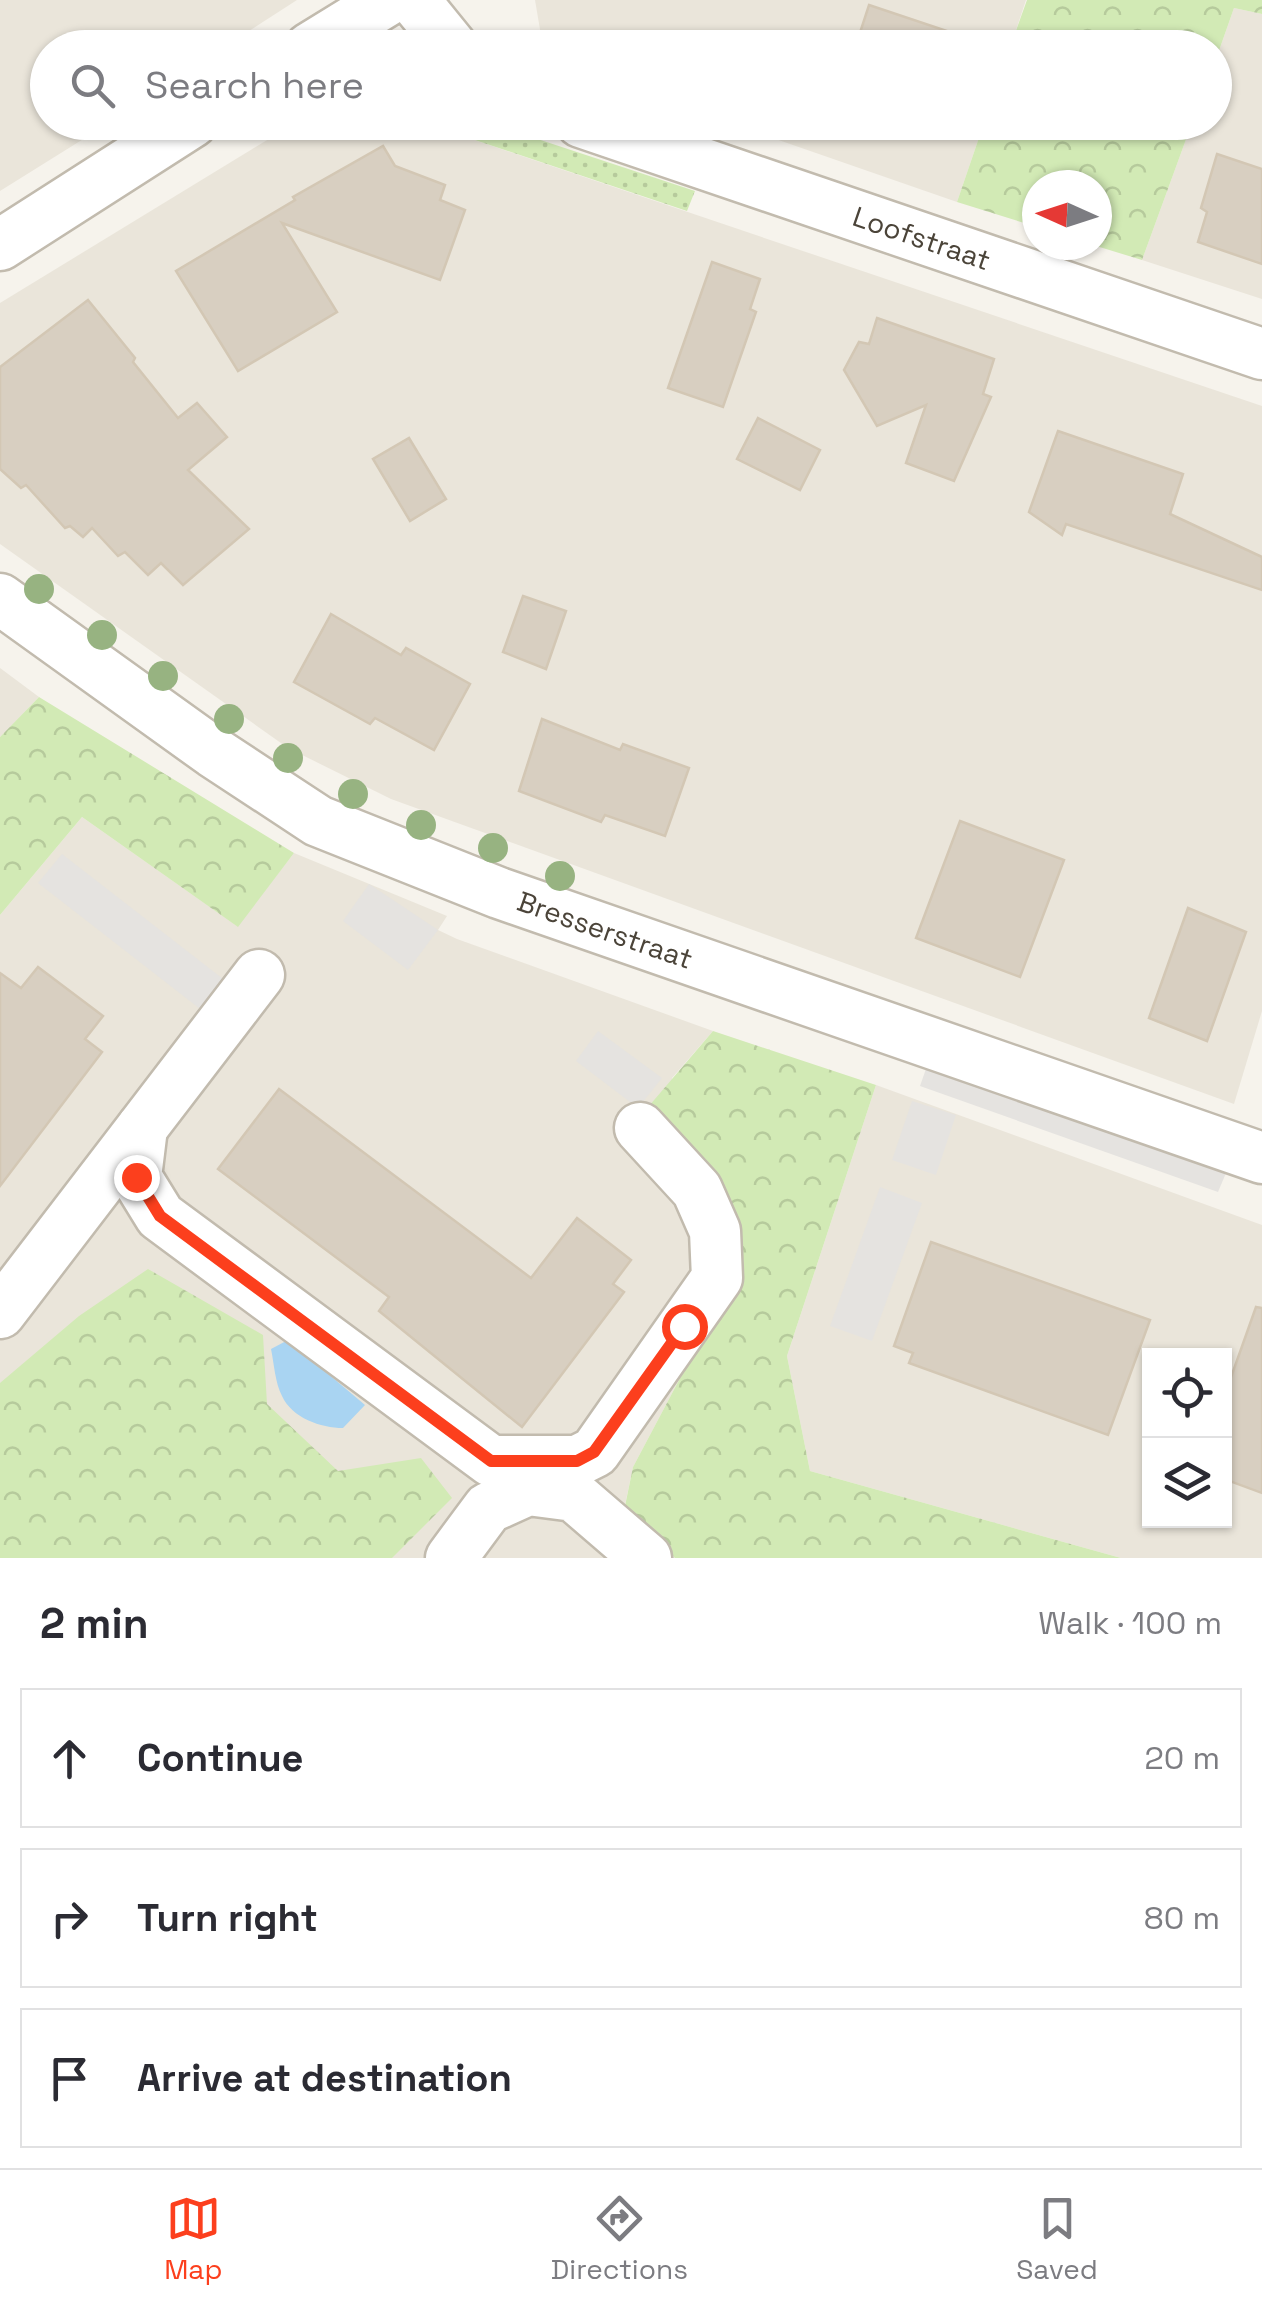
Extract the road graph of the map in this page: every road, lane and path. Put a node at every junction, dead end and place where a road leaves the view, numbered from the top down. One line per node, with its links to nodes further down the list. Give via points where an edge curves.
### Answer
1 (388, 0): 3 (street)
2 (414, 0): 4 (street)
3 (339, 30)
4 (438, 30)
5 (164, 140): 7 (street)
6 (634, 140): 8 (street, Loofstraat)
7 (0, 245)
8 (1262, 354)
9 (0, 599): 13 (street, Bresserstraat, via 318,821 499,893)
10 (259, 975): 11 (street)
11 (142, 1128): 12 (street, via 136,1177 160,1216 491,1461 577,1461 594,1452 717,1278 715,1230 697,1190); 14 (street)
12 (640, 1128)
13 (1262, 1158)
14 (0, 1312)
15 (451, 1558): 16 (street, via 488,1508 528,1490 574,1496)
16 (646, 1558)

